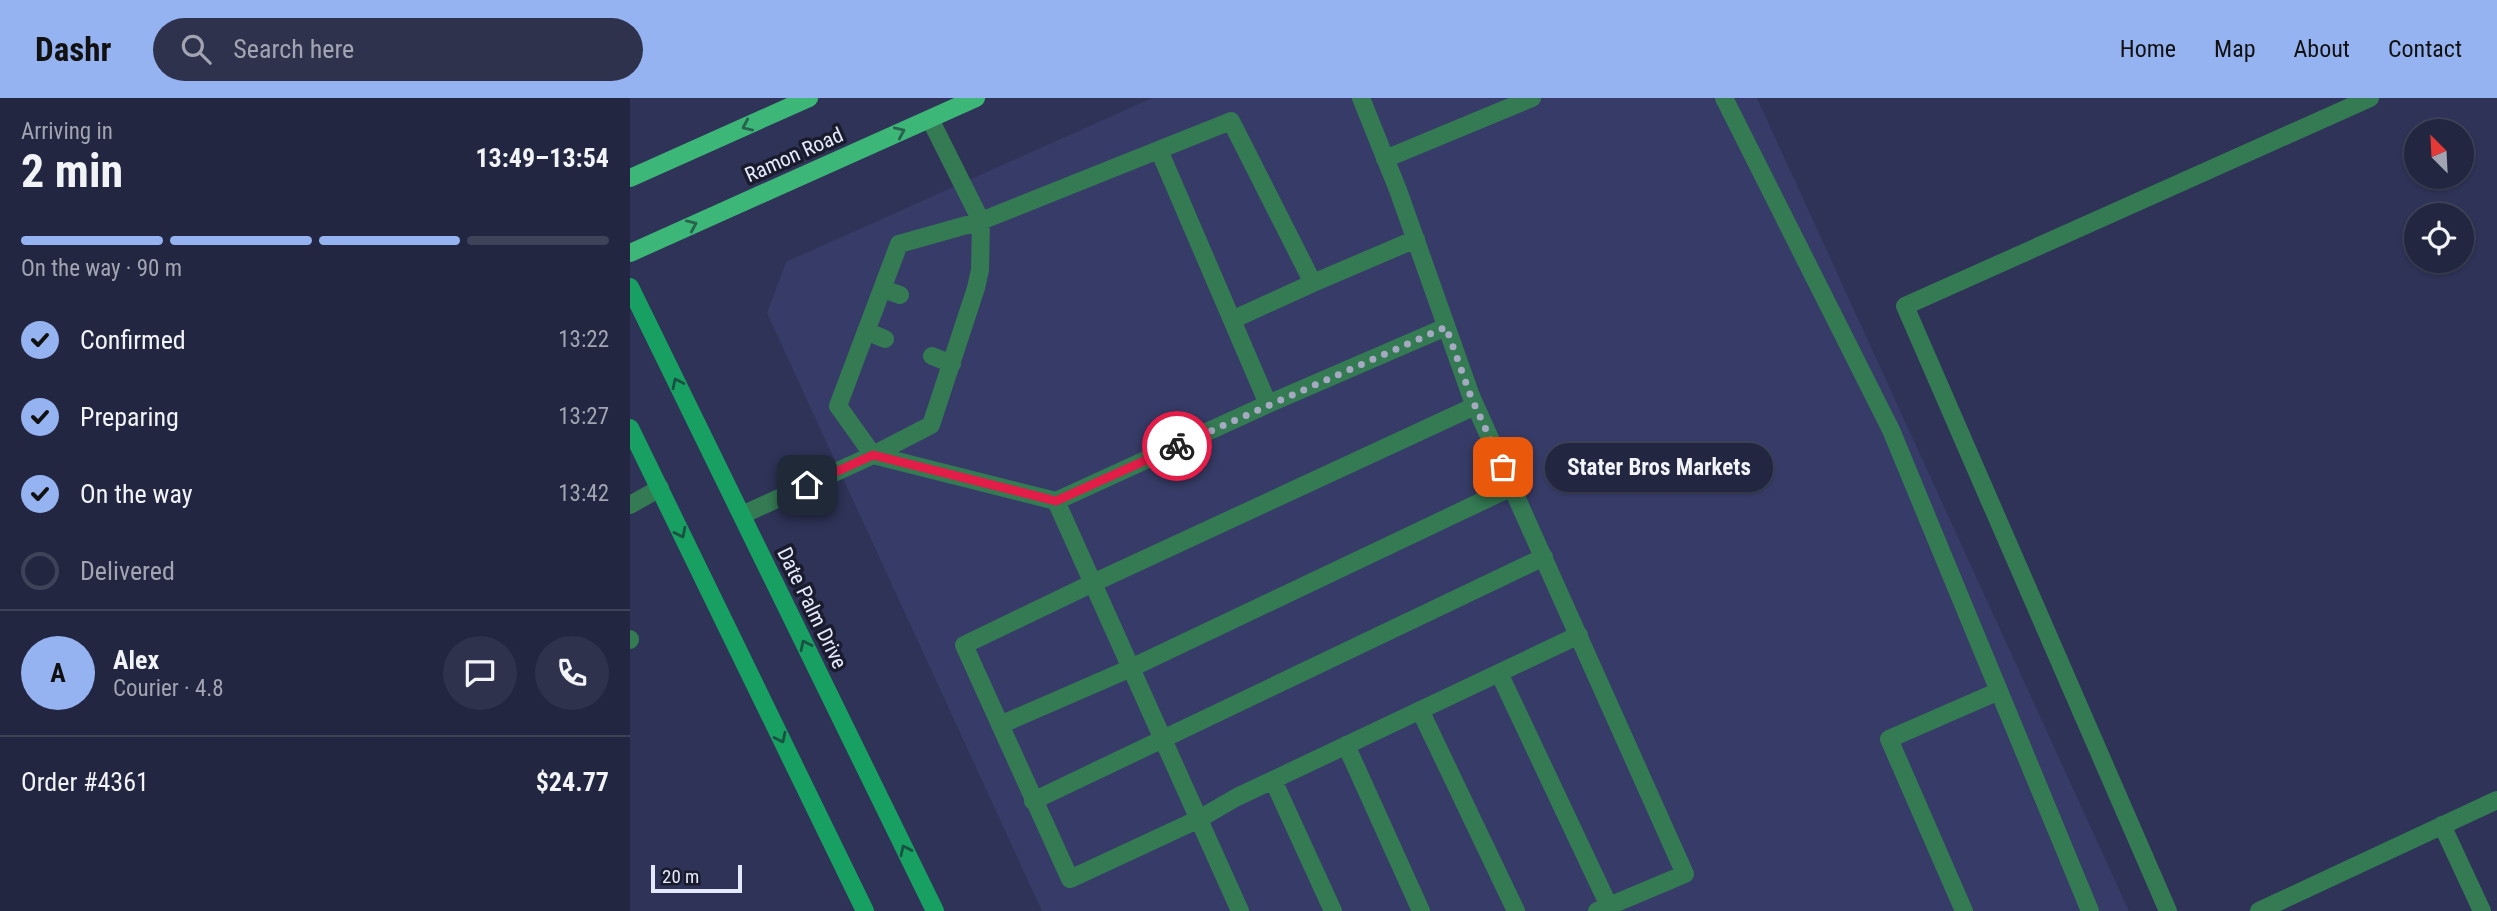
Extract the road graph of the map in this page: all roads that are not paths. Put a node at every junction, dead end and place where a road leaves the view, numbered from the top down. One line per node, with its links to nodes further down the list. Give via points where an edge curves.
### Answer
1 (809, 98): 10 (main road, one-way to 10)
2 (976, 98): 7 (main road, Ramon Road)
3 (1361, 98): 9 (lane)
4 (1532, 98): 9 (lane)
5 (1724, 98): 38 (lane, via 1891,430)
6 (2370, 98): 57 (lane, via 1905,306)
7 (930, 119): 11 (lane); 13 (main road, Ramon Road, one-way to 7)
8 (1159, 149): 11 (lane); 14 (lane, via 1231,121); 18 (lane)
9 (1385, 159): 12 (lane)
10 (630, 178)
11 (981, 221): 17 (lane, via 980,270); 20 (lane, via 899,244 891,292)
12 (1416, 239): 14 (lane); 19 (lane)
13 (630, 253)
14 (1313, 283): 18 (lane)
15 (630, 287): 32 (main road, Date Palm Drive, one-way to 15)
16 (948, 313): 17 (lane)
17 (966, 319): 23 (lane)
18 (1232, 320): 24 (lane)
19 (1446, 327): 24 (lane); 25 (lane)
20 (866, 331): 21 (lane); 27 (lane, via 838,406)
21 (885, 339)
22 (932, 356): 23 (lane)
23 (952, 364): 27 (lane, via 931,425)
24 (1269, 404): 30 (lane)
25 (1475, 406): 28 (lane); 34 (lane)
26 (630, 428): 29 (main road)
27 (873, 455): 30 (lane); 32 (lane)
28 (1512, 487): 33 (lane); 36 (lane)
29 (660, 488): 31 (lane); 49 (main road, one-way to 49)
30 (1056, 501): 34 (lane)
31 (630, 505)
32 (741, 515): 50 (main road, Date Palm Drive, one-way to 32)
33 (1544, 557): 35 (lane); 41 (lane)
34 (1093, 583): 36 (lane); 40 (lane, via 964,645)
35 (1579, 635): 37 (lane); 48 (lane, via 1685,874)
36 (1131, 668): 40 (lane); 41 (lane)
37 (1499, 673): 39 (lane); 48 (lane)
38 (1999, 691): 55 (lane, via 1889,739); 56 (lane)
39 (1420, 710): 42 (lane); 54 (lane)
40 (1000, 725): 45 (lane)
41 (1163, 740): 45 (lane); 46 (lane)
42 (1346, 745): 43 (lane); 53 (lane)
43 (1273, 780): 46 (lane); 52 (lane)
44 (2497, 800): 47 (lane)
45 (1033, 801): 46 (lane, via 1070,879)
46 (1199, 819): 51 (lane)
47 (2442, 825): 58 (lane); 59 (lane)
48 (1603, 909)
49 (865, 911)
50 (935, 911)
51 (1240, 911)
52 (1333, 911)
53 (1422, 911)
54 (1516, 911)
55 (1964, 911)
56 (2090, 911)
57 (2168, 911)
58 (2259, 911)
59 (2482, 911)

